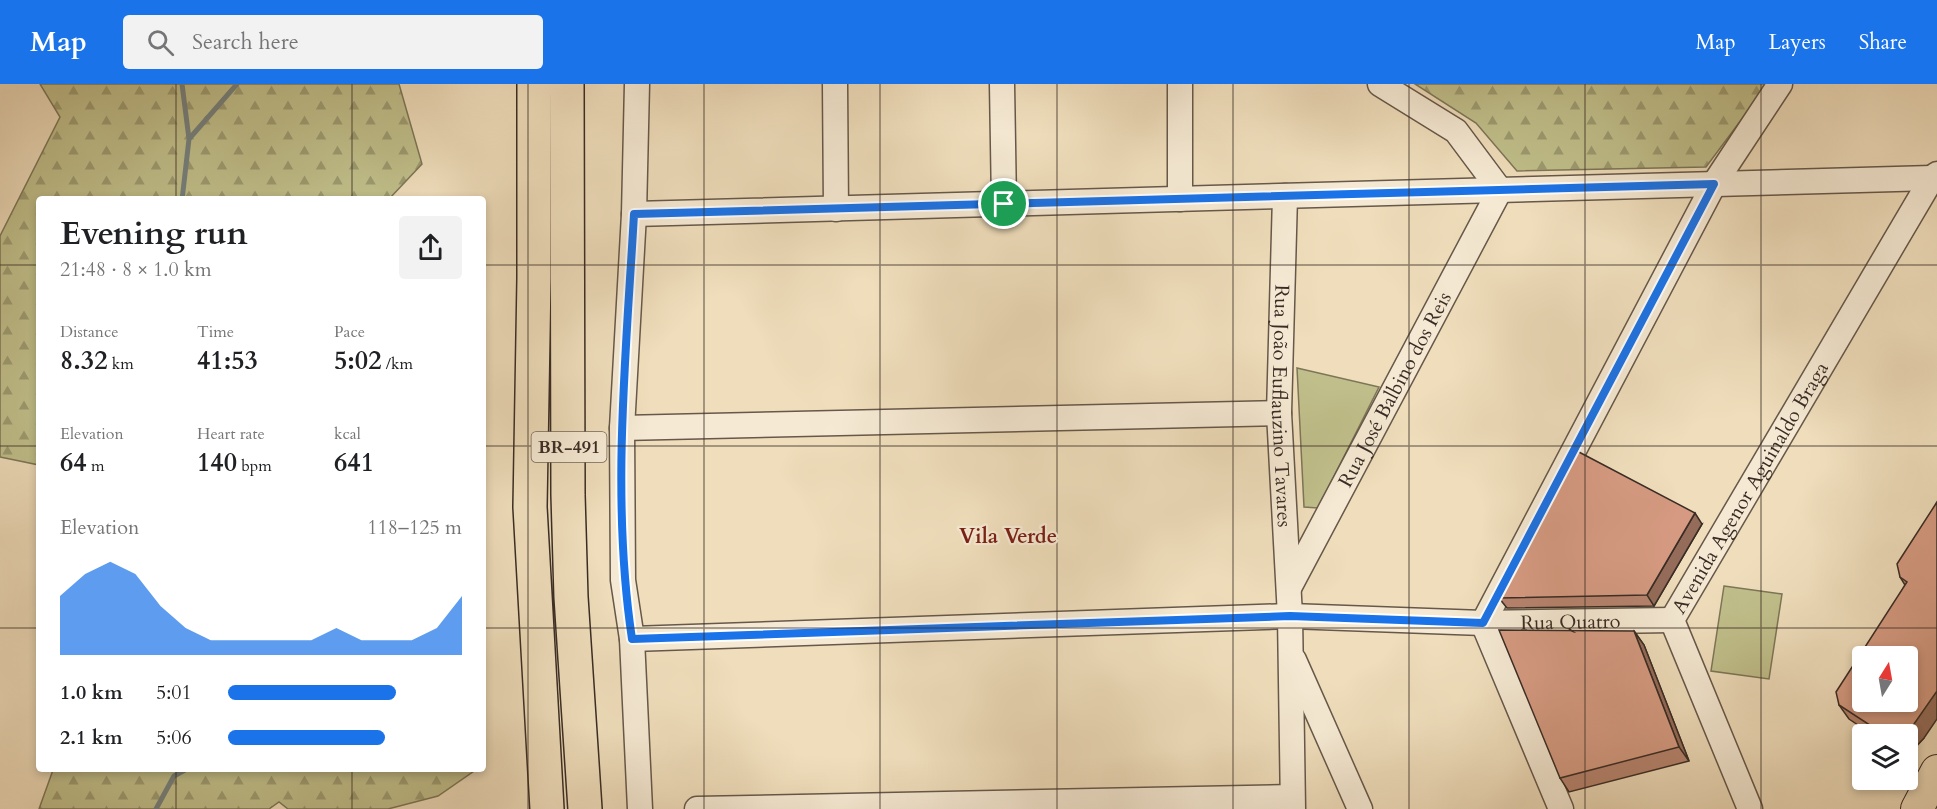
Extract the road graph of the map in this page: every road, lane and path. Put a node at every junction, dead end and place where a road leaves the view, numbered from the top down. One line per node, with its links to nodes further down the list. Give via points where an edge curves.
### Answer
1 (534, 84): 27 (highway, BR-491, via 530,507)
2 (567, 84): 28 (highway, BR-491, via 568,495)
3 (637, 84): 16 (street)
4 (835, 84): 15 (street)
5 (1002, 84): 14 (street)
6 (1180, 84): 13 (street)
7 (1380, 84): 11 (street, via 1456,131)
8 (1780, 84): 10 (street)
9 (1934, 176): 10 (street); 21 (street, Avenida Agenor Aguinaldo Braga)
10 (1714, 184): 11 (street); 22 (street)
11 (1500, 190): 12 (street); 19 (street, Rua José Balbino dos Reis)
12 (1285, 196): 13 (street); 17 (street, Rua João Euflauzino Tavares)
13 (1180, 199): 14 (street)
14 (1004, 204): 15 (street)
15 (836, 209): 16 (street)
16 (634, 214): 18 (street)
17 (1279, 413): 18 (street); 19 (street, Rua João Euflauzino Tavares)
18 (622, 428): 23 (street, via 623,580)
19 (1289, 588): 20 (street, Rua João Euflauzino Tavares)
20 (1290, 616): 22 (street, Rua Quatro); 23 (street, Rua Quatro); 24 (street, Rua João Euflauzino Tavares)
21 (1672, 620): 22 (street, Rua Quatro); 33 (street, Avenida Agenor Aguinaldo Braga)
22 (1483, 623): 32 (street)
23 (632, 639): 29 (street)
24 (1289, 650): 26 (street, Rua João Euflauzino Tavares); 31 (street)
25 (1937, 771): 34 (main road)
26 (1292, 803): 30 (street)
27 (547, 809)
28 (585, 809)
29 (640, 809)
30 (697, 809)
31 (1360, 809)
32 (1561, 809)
33 (1750, 809)
34 (1917, 809)

